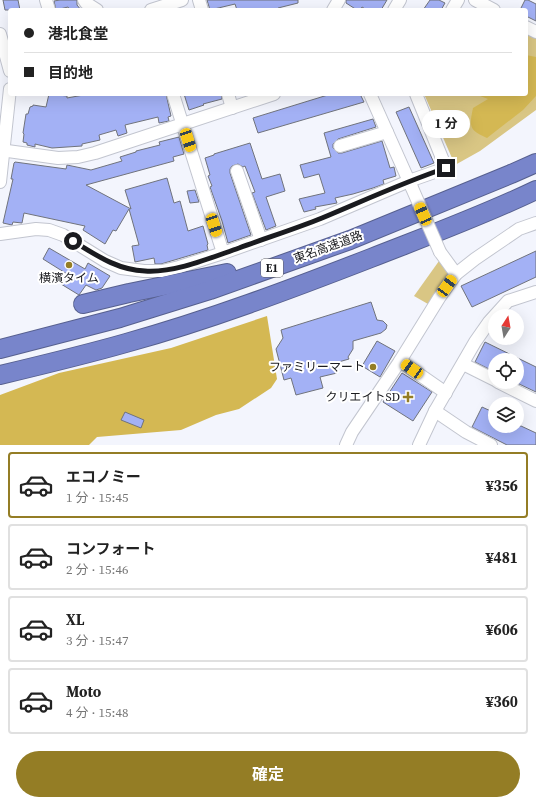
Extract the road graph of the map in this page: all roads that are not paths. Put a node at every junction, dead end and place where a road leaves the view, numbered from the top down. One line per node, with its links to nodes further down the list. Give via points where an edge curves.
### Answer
1 (84, 0): 4 (street)
2 (182, 0): 5 (street)
3 (475, 0): 6 (street)
4 (94, 8)
5 (157, 8)
6 (490, 8)
7 (0, 34): 8 (street)
8 (8, 64)
9 (9, 96): 19 (street)
10 (174, 96): 16 (street)
11 (229, 96): 15 (street)
12 (268, 96): 15 (street)
13 (371, 96): 17 (street)
14 (417, 96): 23 (street, via 446,168)
15 (232, 108): 16 (street)
16 (182, 124): 19 (street, via 78,157 58,158); 31 (street)
17 (387, 132): 18 (street); 23 (street)
18 (340, 146)
19 (2, 150): 22 (street)
20 (536, 163): 26 (highway, 東名高速道路 / E1)
21 (238, 171): 30 (street)
22 (0, 182)
23 (410, 184): 30 (street); 32 (street, bridge, via 440,252)
24 (536, 190): 27 (highway, 東名高速道路 / E1)
25 (536, 194): 27 (highway)
26 (429, 207): 34 (highway, via 252,266); 35 (highway, 東名高速道路 / E1, via 350,240 210,290 120,318)
27 (488, 212): 38 (highway, 東名高速道路 / E1, via 216,315 126,343)
28 (536, 223): 32 (street, via 518,229)
29 (0, 234): 31 (street, via 36,229 49,230 63,235 121,268 144,271 162,271)
30 (261, 240): 31 (street)
31 (223, 253)
32 (456, 274): 36 (street)
33 (536, 292): 37 (street, via 508,302 475,342)
34 (83, 304)
35 (0, 349)
36 (400, 361): 41 (street); 44 (street)
37 (463, 364): 39 (street); 41 (street)
38 (0, 375)
39 (488, 376)
40 (512, 389): 42 (street)
41 (446, 393): 43 (street)
42 (536, 401)
43 (435, 412): 45 (street); 46 (street)
44 (346, 445)
45 (419, 445)
46 (491, 445)

